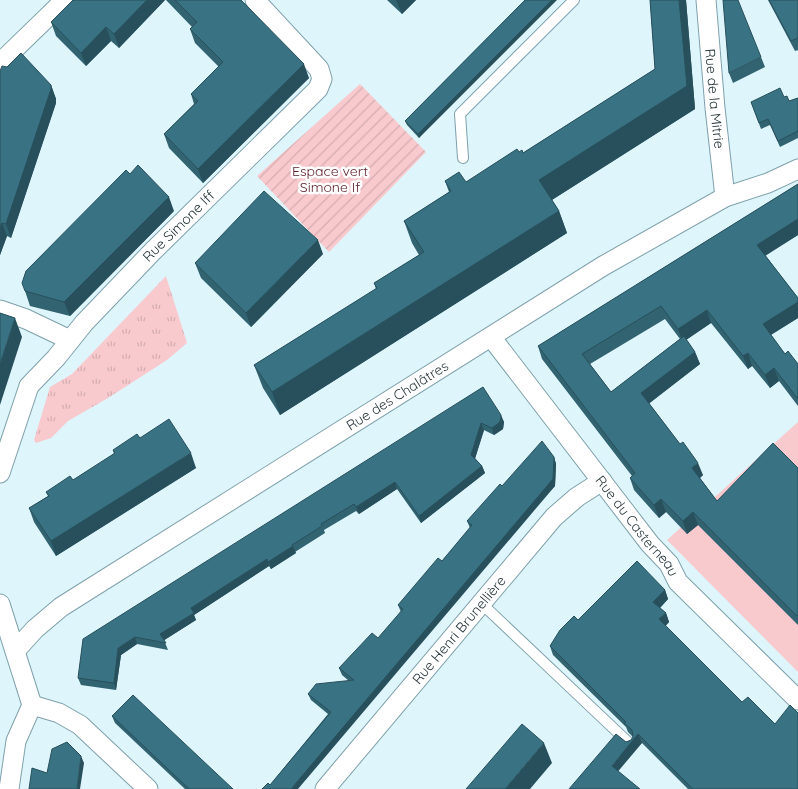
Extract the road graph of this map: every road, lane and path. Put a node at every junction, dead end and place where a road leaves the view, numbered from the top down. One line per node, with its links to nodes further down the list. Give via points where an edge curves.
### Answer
1 (66, 0): 5 (street)
2 (254, 0): 11 (street, Rue Simone Iff, via 319,69 322,79 318,89 153,251)
3 (574, 0): 6 (lane, via 460,114)
4 (706, 0): 8 (street, Rue de la Mitrie)
5 (0, 63)
6 (463, 158)
7 (798, 169): 8 (street, Rue des Chalâtres)
8 (725, 198): 10 (street, Rue des Chalâtres, via 603,266)
9 (0, 310): 11 (street)
10 (491, 337): 13 (street, Rue du Casterneau); 16 (street, Rue des Chalâtres, via 61,607)
11 (70, 340): 12 (street, Rue Simone Iff, via 29,386)
12 (0, 473)
13 (602, 481): 14 (street, Rue Henri Brunellière, via 554,517); 17 (street, Rue du Casterneau, via 668,564 678,582)
14 (481, 603): 19 (lane); 22 (street, Rue Henri Brunellière)
15 (0, 604): 16 (street)
16 (8, 647): 18 (street)
17 (798, 700)
18 (32, 705): 20 (street, via 16,741); 21 (street, via 59,713 80,725)
19 (630, 744)
20 (9, 789)
21 (148, 789)
22 (325, 789)

